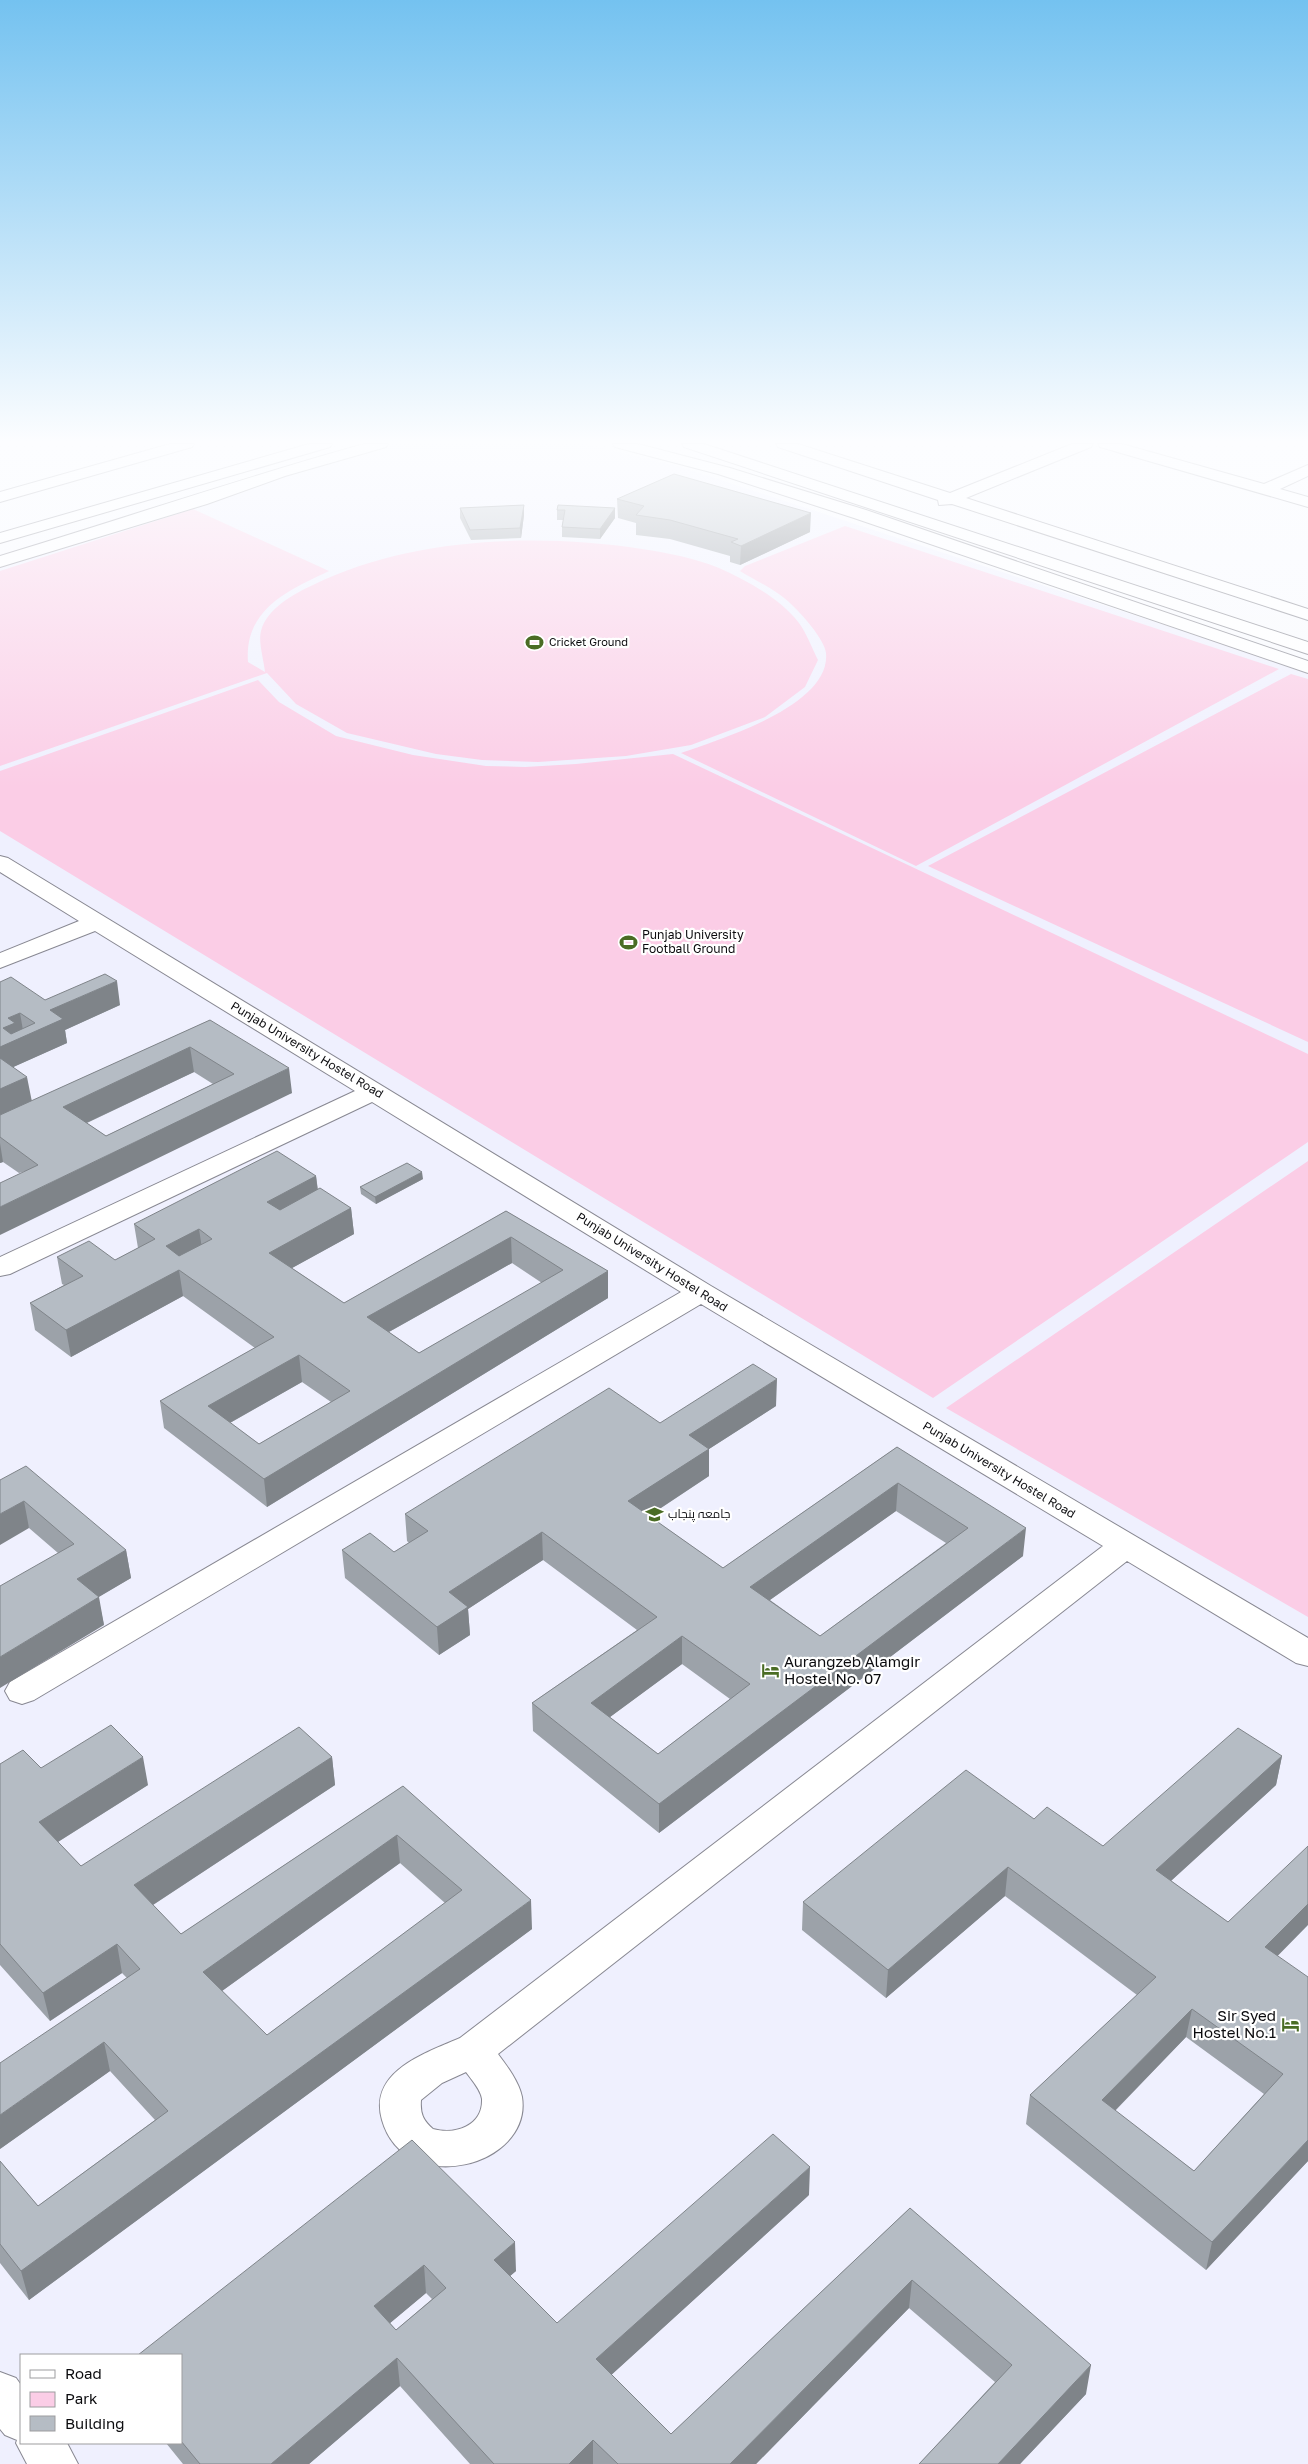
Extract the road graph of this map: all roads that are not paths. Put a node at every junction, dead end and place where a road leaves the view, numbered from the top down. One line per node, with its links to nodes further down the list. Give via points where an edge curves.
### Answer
1 (992, 559): 8 (street)
2 (1038, 559): 7 (street)
3 (1081, 559): 6 (street)
4 (1138, 559): 5 (street)
5 (1308, 615)
6 (1308, 636)
7 (1308, 648)
8 (1308, 667)
9 (0, 863): 10 (street, Punjab University Hostel Road)
10 (96, 922): 11 (street); 12 (street, Punjab University Hostel Road)
11 (0, 961)
12 (375, 1091): 13 (street); 14 (street, Punjab University Hostel Road)
13 (0, 1268)
14 (701, 1292): 15 (street, Punjab University Hostel Road); 17 (street)
15 (1126, 1546): 16 (street, Punjab University Hostel Road); 18 (street)
16 (1308, 1654)
17 (22, 1692)
18 (474, 2050)
19 (0, 2393): 20 (street)
20 (20, 2419)
21 (40, 2444): 22 (street)
22 (55, 2464)

